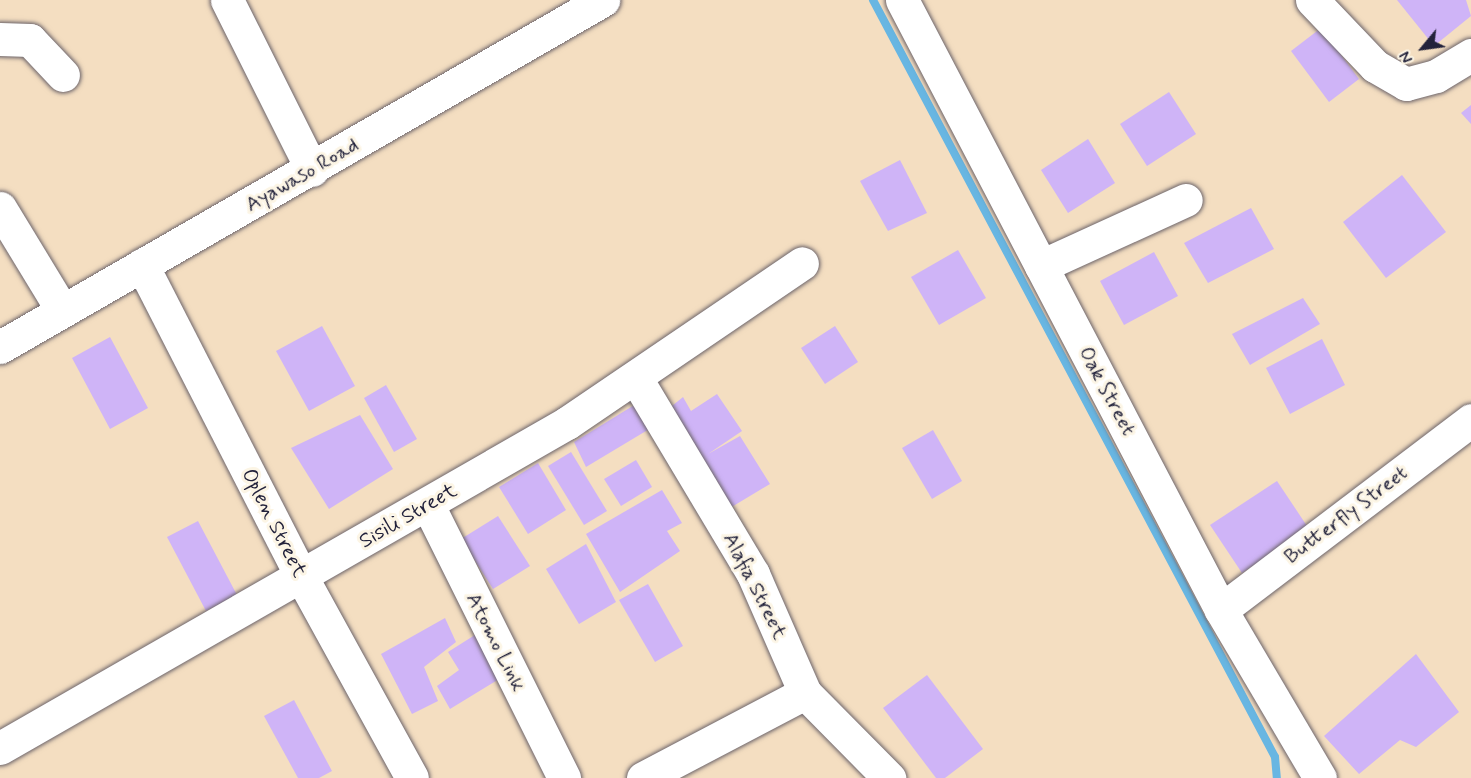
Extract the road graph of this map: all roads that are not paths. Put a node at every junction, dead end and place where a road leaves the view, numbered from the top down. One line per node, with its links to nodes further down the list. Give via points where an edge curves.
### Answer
1 (227, 0): 8 (street)
2 (603, 0): 8 (street, Ayawaso Road)
3 (902, 0): 13 (street, Oak Street)
4 (1312, 0): 6 (street, via 1375,66 1406,84 1436,76)
5 (0, 39): 7 (street, via 30,40)
6 (1471, 55)
7 (63, 75)
8 (312, 170): 12 (street, Ayawaso Road)
9 (1186, 200): 13 (street)
10 (0, 208): 14 (street)
11 (802, 263): 16 (street, Sisili Street)
12 (142, 265): 14 (street, Ayawaso Road); 19 (street, Oplen Street)
13 (1041, 266): 20 (street, Oak Street)
14 (62, 310): 15 (street, Ayawaso Road)
15 (0, 347)
16 (637, 380): 18 (street, Sisili Street); 21 (street, Alafia Street, via 753,574)
17 (1471, 420): 20 (street, Butterfly Street)
18 (428, 505): 19 (street, Sisili Street); 24 (street, Atomo Link)
19 (301, 576): 22 (street, Sisili Street); 23 (street, Oplen Street)
20 (1221, 610): 27 (street, Oak Street)
21 (805, 693): 25 (street); 26 (street, Alafia Street)
22 (0, 748)
23 (412, 778)
24 (564, 778)
25 (643, 778)
26 (889, 778)
27 (1320, 778)

